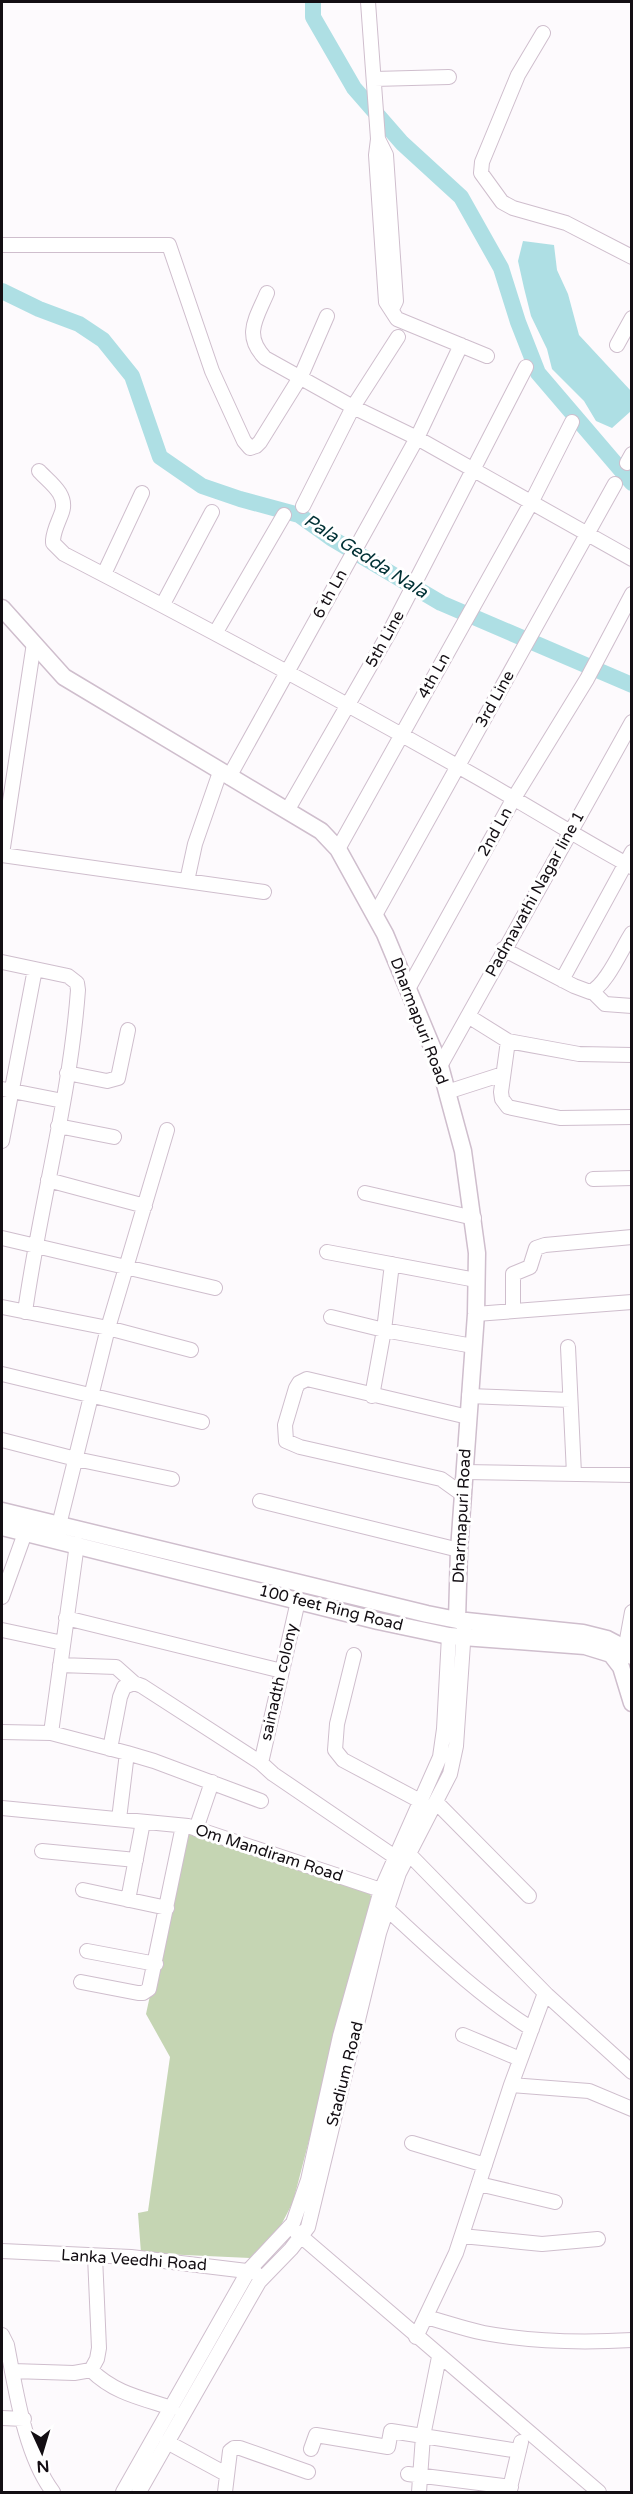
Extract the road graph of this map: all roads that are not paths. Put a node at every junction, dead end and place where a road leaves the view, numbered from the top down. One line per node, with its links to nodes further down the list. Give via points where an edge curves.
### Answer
1 (368, 2): 4 (street)
2 (543, 33): 6 (street, via 518,75 481,173 506,205 566,223)
3 (449, 77): 4 (street)
4 (374, 79): 11 (street, via 378,140 386,155 396,301 392,309 397,319)
5 (2, 244): 15 (street, via 169,245 212,371 250,448 260,442)
6 (632, 256)
7 (267, 293): 15 (street, via 253,326 255,348)
8 (327, 316): 15 (street)
9 (632, 318): 12 (street)
10 (398, 337): 16 (street)
11 (461, 345): 13 (street); 18 (street, 6 th Ln)
12 (617, 345)
13 (487, 356)
14 (526, 367): 19 (street, 5th Line)
15 (301, 376): 16 (street)
16 (353, 407): 18 (street); 24 (street)
17 (572, 422): 23 (street, 4th Ln)
18 (417, 438): 19 (street); 35 (street, 6 th Ln)
19 (472, 469): 23 (street); 36 (street, 5th Line)
20 (39, 471): 29 (street, via 62,500 53,543 64,554)
21 (615, 484): 27 (street, 3rd Line)
22 (142, 493): 29 (street)
23 (531, 503): 27 (street); 38 (street, 4th Ln)
24 (303, 506)
25 (212, 512): 31 (street)
26 (284, 515): 33 (street)
27 (587, 533): 28 (street); 39 (street, 3rd Line)
28 (632, 559)
29 (104, 574): 31 (street)
30 (632, 594): 41 (street, 2nd Ln, via 587,679)
31 (163, 604): 33 (street)
32 (2, 608): 34 (main road, Dharmapuri Road)
33 (216, 632): 35 (street)
34 (34, 643): 40 (main road, Dharmapuri Road, via 64,677); 45 (street)
35 (288, 671): 36 (street); 40 (street, 6 th Ln)
36 (348, 705): 38 (street); 42 (street, 5th Line)
37 (632, 722): 43 (street, Padmavathi Nagar line 1)
38 (401, 735): 39 (street); 44 (street, 4th Ln)
39 (458, 766): 41 (street); 49 (street, 3rd Line)
40 (225, 774): 42 (main road, Dharmapuri Road); 47 (street, 6 th Ln, via 195,844)
41 (514, 798): 43 (street); 55 (street, 2nd Ln)
42 (287, 811): 44 (main road, Dharmapuri Road, via 321,831)
43 (570, 833): 46 (street); 51 (street, Padmavathi Nagar line 1)
44 (338, 849): 49 (main road, Dharmapuri Road)
45 (2, 855): 47 (street)
46 (630, 861): 54 (street)
47 (187, 881): 48 (street)
48 (264, 892)
49 (375, 915): 55 (main road, Dharmapuri Road)
50 (632, 933): 56 (street)
51 (503, 950): 54 (street); 58 (street, Padmavathi Nagar line 1)
52 (2, 962): 53 (street)
53 (35, 969): 63 (street, via 69,976 77,983); 65 (street)
54 (562, 980): 56 (street)
55 (408, 989): 62 (main road, Dharmapuri Road)
56 (593, 992): 57 (street, via 605,1004)
57 (632, 1006)
58 (468, 1016): 60 (street); 62 (street, Padmavathi Nagar line 1)
59 (128, 1030): 63 (street, via 120,1074 115,1080)
60 (508, 1041): 61 (street, via 579,1054); 64 (street)
61 (632, 1055)
62 (440, 1066): 66 (main road, Dharmapuri Road)
63 (67, 1073): 67 (street)
64 (503, 1074): 66 (street); 68 (street, via 502,1099 508,1107 577,1120)
65 (7, 1090): 67 (street); 72 (street)
66 (447, 1092): 78 (main road, Dharmapuri Road, via 463,1151)
67 (63, 1101): 69 (street)
68 (632, 1117)
69 (58, 1126): 71 (street); 75 (street)
70 (167, 1130): 77 (street)
71 (114, 1137)
72 (2, 1141)
73 (632, 1178): 74 (street)
74 (593, 1179)
75 (48, 1180): 77 (street); 81 (street)
76 (365, 1193): 78 (street)
77 (145, 1206): 84 (street)
78 (474, 1218): 85 (main road, Dharmapuri Road)
79 (2, 1238): 81 (street)
80 (632, 1238): 89 (street, via 536,1248 530,1267 513,1274)
81 (34, 1245): 84 (street); 90 (street)
82 (327, 1252): 83 (street)
83 (392, 1264): 85 (street); 94 (street)
84 (126, 1269): 86 (street); 93 (street)
85 (477, 1280): 91 (main road, Dharmapuri Road)
86 (215, 1288)
87 (632, 1302): 89 (street)
88 (2, 1307): 90 (street)
89 (513, 1311): 91 (street)
90 (25, 1312): 93 (street)
91 (476, 1314): 95 (main road, Dharmapuri Road)
92 (331, 1317): 94 (street)
93 (108, 1328): 97 (street); 99 (street)
94 (384, 1330): 95 (street); 100 (street)
95 (472, 1346): 101 (main road, Dharmapuri Road)
96 (568, 1347): 102 (street)
97 (191, 1350)
98 (2, 1374): 99 (street)
99 (92, 1395): 104 (street); 106 (street)
100 (372, 1396): 103 (street); 111 (street, via 303,1380 296,1388 285,1425 286,1441 441,1479)
101 (469, 1396): 102 (street); 103 (main road, Dharmapuri Road)
102 (570, 1400): 108 (street)
103 (468, 1417): 107 (main road, Dharmapuri Road)
104 (202, 1422)
105 (2, 1440): 106 (street)
106 (76, 1459): 110 (street); 115 (street)
107 (464, 1472): 108 (street); 111 (main road, Dharmapuri Road)
108 (574, 1474): 109 (street)
109 (632, 1475)
110 (172, 1479)
111 (462, 1494): 118 (main road, Dharmapuri Road)
112 (260, 1501): 118 (street)
113 (2, 1511): 115 (main road, 100 feet Ring Road)
114 (2, 1527): 116 (main road, 100 feet Ring Road)
115 (58, 1531): 116 (main road, 100 feet Ring Road); 117 (main road, 100 feet Ring Road); 123 (main road, 100 feet Ring Road)
116 (25, 1533): 119 (street)
117 (77, 1544): 120 (main road, 100 feet Ring Road); 122 (street)
118 (459, 1550): 123 (main road, Dharmapuri Road)
119 (2, 1597)
120 (298, 1600): 123 (main road, 100 feet Ring Road); 129 (street, sainadth colony)
121 (632, 1612): 127 (street)
122 (66, 1618): 125 (street); 129 (street)
123 (457, 1626): 127 (main road, 100 feet Ring Road, via 585,1646); 139 (street, via 440,1757)
124 (2, 1630): 125 (street)
125 (63, 1643): 128 (street)
126 (354, 1655): 139 (street, via 337,1724 335,1750 343,1760)
127 (626, 1657): 131 (main road)
128 (60, 1665): 130 (street, via 116,1667); 133 (street)
129 (282, 1671): 136 (street, sainadth colony)
130 (134, 1683): 134 (street, via 124,1687 120,1697); 136 (street)
131 (632, 1703)
132 (2, 1732): 133 (street)
133 (51, 1733): 134 (street)
134 (110, 1749): 135 (street)
135 (127, 1753): 137 (street); 141 (street)
136 (261, 1763): 145 (street)
137 (212, 1782): 138 (street); 143 (street)
138 (261, 1801)
139 (429, 1802): 145 (street); 149 (street)
140 (2, 1808): 141 (street, Om Mandiram Road)
141 (119, 1820): 142 (street, Om Mandiram Road)
142 (143, 1822): 143 (street, Om Mandiram Road); 146 (street)
143 (190, 1827): 148 (street, Om Mandiram Road); 151 (street)
144 (42, 1851): 146 (street)
145 (402, 1855): 148 (street); 156 (street)
146 (136, 1860): 150 (street)
147 (83, 1890): 150 (street)
148 (386, 1892): 152 (street, Stadium Road); 167 (street, Stadium Road, via 340,2036 308,2180)
149 (529, 1896)
150 (128, 1900): 151 (street)
151 (167, 1908): 154 (street)
152 (386, 1908): 157 (street, via 460,1976); 169 (street, Stadium Road, via 310,2219)
153 (87, 1951): 154 (street)
154 (156, 1964): 155 (street, via 149,1989 143,1993)
155 (81, 1982)
156 (545, 1993): 157 (street); 160 (street)
157 (532, 2029): 159 (street)
158 (463, 2035): 159 (street)
159 (520, 2060): 161 (street)
160 (632, 2072)
161 (511, 2085): 162 (street, via 589,2091); 164 (street)
162 (632, 2109)
163 (412, 2142): 164 (street)
164 (485, 2166): 165 (street)
165 (479, 2184): 166 (street); 168 (street)
166 (555, 2202)
167 (291, 2227): 169 (street); 173 (street, Stadium Road)
168 (462, 2236): 170 (street, via 542,2244); 175 (street)
169 (301, 2237): 174 (street, Stadium Road); 177 (street)
170 (598, 2239)
171 (2, 2251): 172 (street, Lanka Veedhi Road)
172 (95, 2256): 173 (street, Lanka Veedhi Road); 180 (street, via 99,2348)
173 (249, 2270): 174 (street, Lanka Veedhi Road); 182 (street, Stadium Road)
174 (265, 2275): 187 (street, Stadium Road)
175 (426, 2317): 177 (street); 178 (street, via 519,2338)
176 (2, 2335): 181 (street)
177 (416, 2337): 179 (street)
178 (632, 2340)
179 (439, 2357): 185 (street); 186 (street)
180 (91, 2370): 181 (street); 182 (street, via 105,2383 132,2396)
181 (13, 2371): 184 (street)
182 (172, 2408): 195 (street, Stadium Road)
183 (2, 2418): 184 (street)
184 (24, 2420): 194 (street, via 32,2457)
185 (524, 2430): 189 (street); 199 (street)
186 (423, 2436): 188 (street, via 391,2431 388,2447 316,2435); 189 (street); 192 (street)
187 (167, 2442): 191 (street); 196 (street, Stadium Road)
188 (311, 2449)
189 (519, 2451): 193 (street)
190 (308, 2472): 191 (street, via 234,2448)
191 (226, 2474): 197 (street)
192 (414, 2474): 193 (street); 198 (street)
193 (510, 2490)
194 (53, 2493)
195 (123, 2493)
196 (139, 2493)
197 (225, 2493)
198 (419, 2493)
199 (599, 2493)

